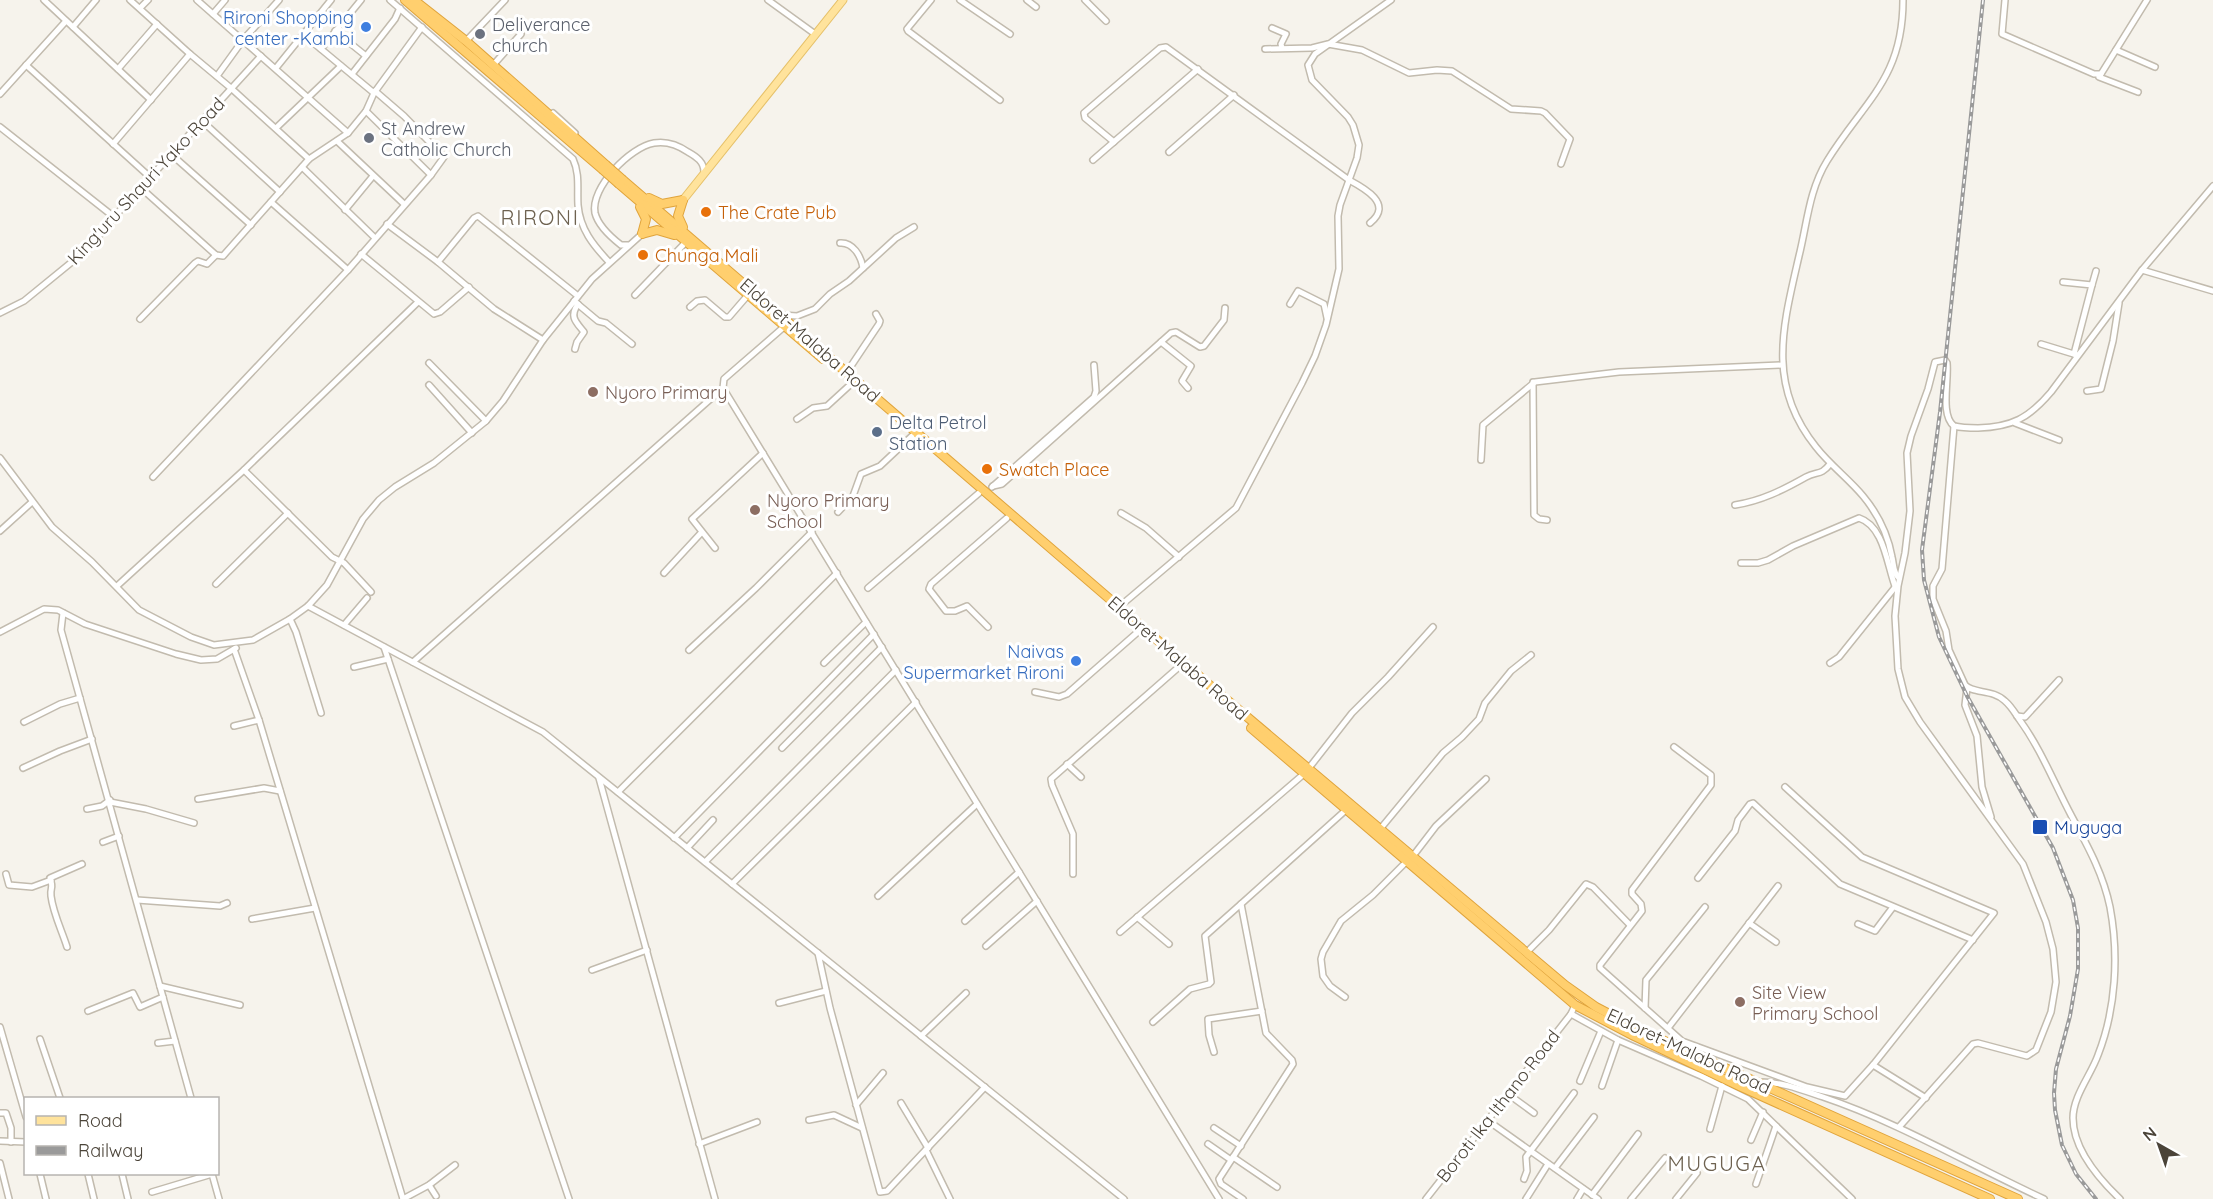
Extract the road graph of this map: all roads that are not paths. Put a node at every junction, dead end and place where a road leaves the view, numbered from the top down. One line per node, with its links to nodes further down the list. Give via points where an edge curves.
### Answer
1 (44, 0): 28 (street)
2 (96, 0): 31 (street)
3 (130, 0): 25 (street)
4 (148, 0): 25 (street)
5 (197, 0): 27 (street)
6 (225, 0): 27 (street)
7 (279, 0): 39 (street)
8 (361, 0): 35 (street)
9 (390, 0): 26 (street)
10 (405, 0): 82 (highway, Eldoret-Malaba Road)
11 (414, 0): 40 (highway, Eldoret-Malaba Road)
12 (505, 0): 40 (street)
13 (768, 0): 36 (street)
14 (843, 0): 36 (main road)
15 (931, 0): 66 (street, via 907,28 908,32)
16 (960, 0): 37 (street)
17 (1027, 0): 24 (street)
18 (1085, 0): 29 (street)
19 (1391, 0): 41 (street)
20 (1903, 0): 141 (street, via 1899,41 1884,81 1826,162 1812,193 1784,328)
21 (2005, 0): 57 (street, via 2002,34)
22 (2147, 0): 45 (street)
23 (327, 1): 38 (street)
24 (1036, 7)
25 (140, 8): 30 (street)
26 (400, 8): 32 (street); 48 (street)
27 (213, 14): 39 (street)
28 (66, 21): 31 (street); 50 (street)
29 (1106, 21)
30 (157, 24): 46 (street); 54 (street)
31 (73, 27): 54 (street)
32 (422, 27): 60 (street); 110 (street, via 573,159 585,231)
33 (516, 27): 49 (street, via 521,34)
34 (1272, 28): 42 (street, via 1286,34)
35 (335, 31): 43 (street); 48 (street)
36 (815, 34): 83 (main road)
37 (1010, 34)
38 (304, 35): 43 (street); 53 (street)
39 (243, 40): 47 (street); 58 (street)
40 (467, 40): 49 (street); 82 (highway, Eldoret-Malaba Road)
41 (1328, 44): 42 (street); 80 (street, via 1362,50 1409,73 1452,71 1510,109 1543,111 1570,139); 87 (street, via 1309,61 1308,70 1356,132 1359,152)
42 (1282, 48): 44 (street)
43 (321, 49): 51 (street)
44 (1265, 49)
45 (2116, 50): 52 (street); 57 (street)
46 (190, 54): 58 (street); 65 (street)
47 (261, 56): 53 (street); 59 (street, King'uru Shauri Yako Road)
48 (366, 56): 56 (street)
49 (495, 63): 75 (street)
50 (26, 65): 62 (street); 74 (street)
51 (341, 66): 56 (street); 64 (street)
52 (2155, 67)
53 (276, 68): 64 (street)
54 (118, 69): 65 (street)
55 (1198, 69): 63 (street); 73 (street); 73 (street, via 1166,47 1160,48 1084,113)
56 (352, 74): 60 (street)
57 (2101, 74): 61 (street, via 2099,77)
58 (217, 76): 59 (street)
59 (232, 89): 68 (street, King'uru Shauri Yako Road); 70 (street)
60 (375, 92): 67 (street); 84 (street, via 444,157)
61 (2138, 92)
62 (0, 93)
63 (1233, 95): 76 (street); 87 (street)
64 (307, 98): 70 (street); 71 (street)
65 (151, 100): 74 (street)
66 (1000, 100)
67 (366, 111): 71 (street); 84 (street)
68 (202, 122): 77 (street, King'uru Shauri Yako Road); 90 (street)
69 (0, 127): 96 (street)
70 (276, 128): 78 (street)
71 (348, 133): 72 (street)
72 (337, 141): 78 (street); 85 (street)
73 (1114, 142): 79 (street)
74 (112, 144): 86 (street)
75 (591, 147)
76 (1169, 152)
77 (172, 155): 86 (street, King'uru Shauri Yako Road); 99 (street)
78 (309, 159): 81 (street)
79 (1093, 160)
80 (1561, 164)
81 (302, 167): 90 (street); 95 (street)
82 (604, 167): 91 (highway, Eldoret-Malaba Road, bridge)
83 (704, 172): 92 (main road); 106 (street, via 697,157 671,143 644,146 626,159 598,193 595,208 605,230 621,245)
84 (430, 175): 94 (street)
85 (373, 176): 94 (street); 95 (street)
86 (151, 178): 89 (street, King'uru Shauri Yako Road)
87 (1349, 180): 97 (street, via 1378,202 1377,217); 131 (street, via 1338,216 1339,269)
88 (2213, 186): 113 (street)
89 (141, 188): 96 (street, King'uru Shauri Yako Road); 108 (street)
90 (280, 192): 93 (street)
91 (633, 192): 92 (highway, via 663,204); 101 (highway, via 645,214); 103 (highway, Eldoret-Malaba Road); 104 (highway, Eldoret-Malaba Road)
92 (682, 200): 104 (highway, via 679,221)
93 (271, 202): 99 (street); 112 (street)
94 (405, 204): 98 (street)
95 (345, 210): 102 (street)
96 (114, 217): 127 (street, King'uru Shauri Yako Road, via 76,260 24,301)
97 (1370, 223)
98 (387, 224): 102 (street); 109 (street)
99 (251, 225): 108 (street, via 223,256)
100 (914, 227): 111 (street)
101 (642, 234): 103 (highway, via 663,231); 106 (street)
102 (375, 238): 107 (street)
103 (685, 240): 119 (street); 120 (highway, Eldoret-Malaba Road)
104 (697, 243): 129 (highway, Eldoret-Malaba Road)
105 (840, 243): 111 (street, via 852,247)
106 (628, 245): 110 (street)
107 (361, 254): 112 (street); 123 (street)
108 (216, 255): 130 (street, via 207,264 195,263)
109 (438, 262): 117 (street); 121 (street, via 478,216)
110 (609, 262): 121 (street)
111 (863, 268): 129 (street, via 815,309 796,316)
112 (348, 270): 161 (street)
113 (2142, 270): 118 (street); 122 (street)
114 (2096, 271): 116 (street)
115 (2063, 282): 116 (street)
116 (2092, 285): 138 (street)
117 (469, 287): 123 (street, via 436,314); 133 (street, via 494,309)
118 (2213, 291)
119 (636, 295)
120 (748, 295): 125 (street, via 729,317 705,300); 132 (highway, Eldoret-Malaba Road)
121 (577, 300): 133 (street); 135 (street, via 598,321); 137 (street, via 573,316 584,332)
122 (2119, 301): 138 (street); 148 (street, via 2101,389)
123 (418, 302): 160 (street)
124 (1290, 304): 131 (street, via 1298,291 1324,304)
125 (690, 307)
126 (1225, 308): 134 (street, via 1224,320 1202,347 1175,332)
127 (0, 313)
128 (876, 314): 142 (street, via 879,324)
129 (780, 315): 142 (highway, Eldoret-Malaba Road)
130 (140, 320)
131 (1327, 320): 174 (street, via 1315,356 1242,498 1230,514)
132 (785, 326): 144 (highway, Eldoret-Malaba Road); 146 (street, via 724,379)
133 (543, 340): 150 (street)
134 (1161, 342): 147 (street, via 1191,367 1182,381); 162 (street, via 1002,484)
135 (632, 344)
136 (2041, 344): 138 (street)
137 (575, 349)
138 (2077, 355): 151 (street, via 2042,402)
139 (429, 363): 150 (street)
140 (1094, 364): 162 (street, via 1094,397)
141 (1782, 365): 143 (street, via 1619,372); 159 (street, via 1798,418)
142 (847, 372): 162 (highway, Eldoret-Malaba Road)
143 (1533, 382): 158 (street, via 1483,425); 169 (street, via 1534,515)
144 (851, 384): 149 (street, via 827,406 814,408); 154 (highway, Eldoret-Malaba Road)
145 (429, 385): 153 (street)
146 (723, 388): 156 (street); 204 (street)
147 (1188, 388)
148 (2087, 391)
149 (797, 419)
150 (486, 420): 153 (street)
151 (2015, 423): 152 (street, via 1984,428); 155 (street)
152 (1954, 426): 179 (street, via 1946,411 1947,363 1937,360 1906,453 1910,511); 211 (street, via 1942,569 1932,590 1949,650)
153 (471, 433): 175 (street, via 434,464 379,500)
154 (912, 436): 162 (highway, Eldoret-Malaba Road); 165 (street, via 880,466 861,474 853,496)
155 (2059, 440)
156 (764, 453): 171 (street); 172 (street, via 692,519)
157 (0, 458): 163 (street)
158 (1481, 460)
159 (1830, 464): 164 (street, via 1824,472 1774,495); 179 (street, via 1876,513)
160 (244, 471): 166 (street); 181 (street)
161 (153, 477)
162 (986, 491): 168 (highway, Eldoret-Malaba Road); 183 (street); 187 (highway, Eldoret-Malaba Road)
163 (32, 502): 170 (street); 181 (street, via 51,526)
164 (1735, 505)
165 (837, 512)
166 (288, 513): 175 (street); 180 (street)
167 (1121, 513): 174 (street, via 1146,528)
168 (1007, 518): 192 (street, via 929,589 946,611 967,606); 194 (highway, Eldoret-Malaba Road)
169 (1547, 520)
170 (0, 531)
171 (812, 532): 178 (street); 201 (street)
172 (701, 533): 173 (street); 177 (street)
173 (715, 548)
174 (1179, 557): 187 (street)
175 (339, 561): 184 (street); 186 (street, via 327,585)
176 (1741, 563): 182 (street, via 1764,561 1859,518 1880,539)
177 (664, 573)
178 (837, 573): 190 (street); 231 (street)
179 (1899, 578): 182 (street)
180 (216, 584)
181 (117, 586): 197 (street, via 139,609 191,637 214,645)
182 (1896, 586): 206 (street); 239 (street, via 1896,652 1905,696)
183 (868, 588)
184 (371, 592)
185 (367, 598): 191 (street)
186 (308, 606): 189 (street); 191 (street)
187 (1119, 607): 225 (highway, Eldoret-Malaba Road)
188 (63, 613): 195 (street, via 44,609); 200 (street, via 85,624 201,660 217,659); 213 (street, via 61,630)
189 (290, 619): 197 (street); 215 (street)
190 (866, 622): 196 (street); 205 (street)
191 (344, 625): 198 (street)
192 (988, 627)
193 (1432, 627): 225 (street, via 1352,713)
194 (1139, 631): 207 (highway, Eldoret-Malaba Road); 212 (street, via 1067,694 1059,697)
195 (0, 632)
196 (874, 634): 199 (street); 242 (street)
197 (247, 641): 200 (street)
198 (384, 647): 203 (street); 204 (street)
199 (882, 647): 209 (street); 222 (street)
200 (234, 649): 217 (street)
201 (689, 650)
202 (1531, 655): 240 (street, via 1513,669 1485,703 1479,719 1443,753)
203 (388, 659): 208 (street); 364 (street)
204 (412, 662): 226 (street, via 533,726)
205 (824, 663)
206 (1830, 663)
207 (1180, 666): 223 (street); 225 (highway, Eldoret-Malaba Road)
208 (354, 667)
209 (896, 670): 214 (street); 246 (street)
210 (2059, 680): 216 (street, via 2025,717)
211 (1967, 688): 216 (street, via 1997,695); 239 (street, via 1965,705 1977,736 1982,787)
212 (1035, 692)
213 (80, 698): 218 (street); 220 (street)
214 (916, 702): 234 (street); 253 (street)
215 (321, 713)
216 (2016, 715): 380 (street, via 2038,748 2087,843 2109,906 2114,951 2112,998 2102,1044 2073,1116 2081,1148)
217 (259, 720): 219 (street); 230 (street)
218 (24, 722)
219 (234, 726)
220 (92, 739): 224 (street); 233 (street)
221 (1674, 747): 268 (street, via 1711,775 1712,785 1632,890 1642,908)
222 (782, 748)
223 (1067, 764): 227 (street); 250 (street, via 1051,781 1073,834)
224 (23, 768)
225 (1307, 771): 235 (highway, Eldoret-Malaba Road); 240 (highway, Eldoret-Malaba Road); 263 (street)
226 (599, 777): 231 (street); 275 (street)
227 (1081, 777)
228 (1486, 779): 245 (street, via 1436,826)
229 (1785, 787): 270 (street, via 1862,857 1993,912)
230 (280, 791): 232 (street, via 253,789); 262 (street)
231 (618, 792): 242 (street)
232 (198, 800)
233 (110, 801): 236 (street); 238 (street); 241 (street)
234 (978, 804): 248 (street); 255 (street)
235 (1347, 809): 245 (highway, Eldoret-Malaba Road); 259 (street)
236 (87, 810)
237 (713, 820): 244 (street)
238 (194, 823)
239 (1993, 823): 312 (street, via 2023,864 2046,922 2056,971 2055,996 2032,1054 1973,1044)
240 (1381, 828): 245 (highway, Eldoret-Malaba Road)
241 (119, 836): 243 (street); 256 (street)
242 (674, 837): 244 (street)
243 (103, 842)
244 (687, 848): 246 (street)
245 (1410, 858): 277 (highway, Eldoret-Malaba Road); 283 (street, via 1341,921 1323,952 1323,976); 286 (highway, Eldoret-Malaba Road)
246 (705, 862): 253 (street)
247 (82, 864): 252 (street)
248 (1019, 872): 257 (street); 265 (street)
249 (6, 874): 252 (street, via 9,885 32,887)
250 (1073, 874)
251 (1698, 878): 261 (street, via 1736,831 1738,820 1752,803 1840,884)
252 (51, 880): 274 (street, via 51,896)
253 (732, 884): 276 (street)
254 (1778, 886): 266 (street)
255 (878, 896)
256 (137, 900): 258 (street, via 220,906); 279 (street)
257 (1037, 901): 273 (street); 368 (street)
258 (227, 903)
259 (1241, 904): 289 (street); 291 (street, via 1205,936 1211,982 1190,989)
260 (1705, 907): 287 (street, via 1646,980)
261 (1893, 907): 267 (street, via 1875,931); 270 (street)
262 (315, 908): 264 (street); 363 (street)
263 (1137, 917): 269 (street); 272 (street)
264 (252, 919)
265 (965, 921)
266 (1749, 923): 271 (street); 293 (street)
267 (1858, 924)
268 (1630, 925): 277 (street, via 1586,884); 287 (street, via 1600,966)
269 (1120, 932)
270 (1973, 940): 301 (street)
271 (1776, 942)
272 (1170, 944)
273 (986, 946)
274 (67, 947)
275 (647, 950): 278 (street); 333 (street)
276 (818, 953): 280 (street); 295 (street)
277 (1526, 954): 304 (highway, Eldoret-Malaba Road, via 1616,1019)
278 (592, 970)
279 (160, 986): 282 (street); 285 (street)
280 (826, 991): 284 (street); 314 (street)
281 (966, 993): 295 (street)
282 (163, 997): 288 (street, via 140,1007 133,993); 298 (street)
283 (1346, 997)
284 (779, 1003)
285 (240, 1005)
286 (1575, 1005): 290 (street, Boroti Ika Ithano Road); 377 (highway, Eldoret-Malaba Road, via 1739,1086)
287 (1645, 1008): 293 (street)
288 (88, 1011)
289 (1262, 1011): 300 (street, via 1208,1019); 335 (street, via 1267,1036 1293,1064)
290 (1571, 1014): 294 (street); 309 (street, Boroti Ika Ithano Road)
291 (1153, 1022)
292 (0, 1027): 315 (street)
293 (1668, 1028): 301 (street, via 1682,1041 1728,1059 1843,1096)
294 (1601, 1031): 297 (street); 303 (street)
295 (921, 1036): 307 (street)
296 (40, 1039): 310 (street)
297 (1618, 1040): 305 (street); 306 (street)
298 (175, 1041): 299 (street); 311 (street)
299 (158, 1043)
300 (1214, 1052)
301 (1874, 1065): 312 (street)
302 (883, 1073): 314 (street)
303 (1580, 1081)
304 (1756, 1082): 324 (street, via 1776,1082); 378 (highway, Eldoret-Malaba Road)
305 (1602, 1086)
306 (1722, 1086): 316 (street); 327 (street)
307 (985, 1087): 336 (street); 367 (street)
308 (1574, 1093): 337 (street)
309 (1508, 1094): 318 (street); 321 (street, Boroti Ika Ithano Road)
310 (60, 1097)
311 (191, 1097)
312 (1926, 1098): 324 (street)
313 (901, 1103): 336 (street)
314 (856, 1105): 325 (street)
315 (24, 1111)
316 (1763, 1112): 323 (street); 329 (street)
317 (0, 1113): 331 (street, via 6,1113)
318 (1534, 1113)
319 (1594, 1117): 343 (street)
320 (809, 1120): 325 (street, via 834,1115)
321 (1487, 1120): 337 (street); 370 (street, Boroti Ika Ithano Road)
322 (758, 1122): 333 (street)
323 (1776, 1126): 351 (street); 376 (street)
324 (1899, 1127): 379 (street)
325 (862, 1128): 336 (street, via 880,1192 887,1191)
326 (1214, 1128): 335 (street)
327 (1710, 1129)
328 (1638, 1134): 356 (street)
329 (1751, 1140)
330 (0, 1141): 331 (street)
331 (11, 1142): 332 (street)
332 (24, 1142)
333 (699, 1144): 365 (street)
334 (1208, 1144): 339 (street)
335 (1241, 1146): 339 (street)
336 (927, 1149): 366 (street)
337 (1529, 1151): 341 (street); 350 (street)
338 (1665, 1158): 374 (street)
339 (1232, 1159): 353 (street); 369 (street, via 1219,1181)
340 (0, 1163): 358 (street)
341 (1548, 1164): 343 (street); 371 (street)
342 (454, 1165): 352 (street)
343 (1555, 1168): 354 (street)
344 (1697, 1173): 375 (street)
345 (40, 1175): 359 (street)
346 (88, 1175): 360 (street)
347 (122, 1175): 361 (street)
348 (209, 1175): 355 (street)
349 (212, 1175): 362 (street)
350 (1524, 1179)
351 (1756, 1184)
352 (429, 1185): 357 (street); 363 (street)
353 (1277, 1187)
354 (1583, 1189): 356 (street); 372 (street)
355 (152, 1192)
356 (1592, 1195): 373 (street)
357 (436, 1196)
358 (9, 1199)
359 (46, 1199)
360 (94, 1199)
361 (128, 1199)
362 (219, 1199)
363 (403, 1199)
364 (569, 1199)
365 (715, 1199)
366 (950, 1199)
367 (1124, 1199)
368 (1219, 1199)
369 (1243, 1199)
370 (1426, 1199)
371 (1526, 1199)
372 (1577, 1199)
373 (1598, 1199)
374 (1631, 1199)
375 (1676, 1199)
376 (1852, 1199)
377 (1990, 1199)
378 (2018, 1199)
379 (2044, 1199)
380 (2120, 1199)

